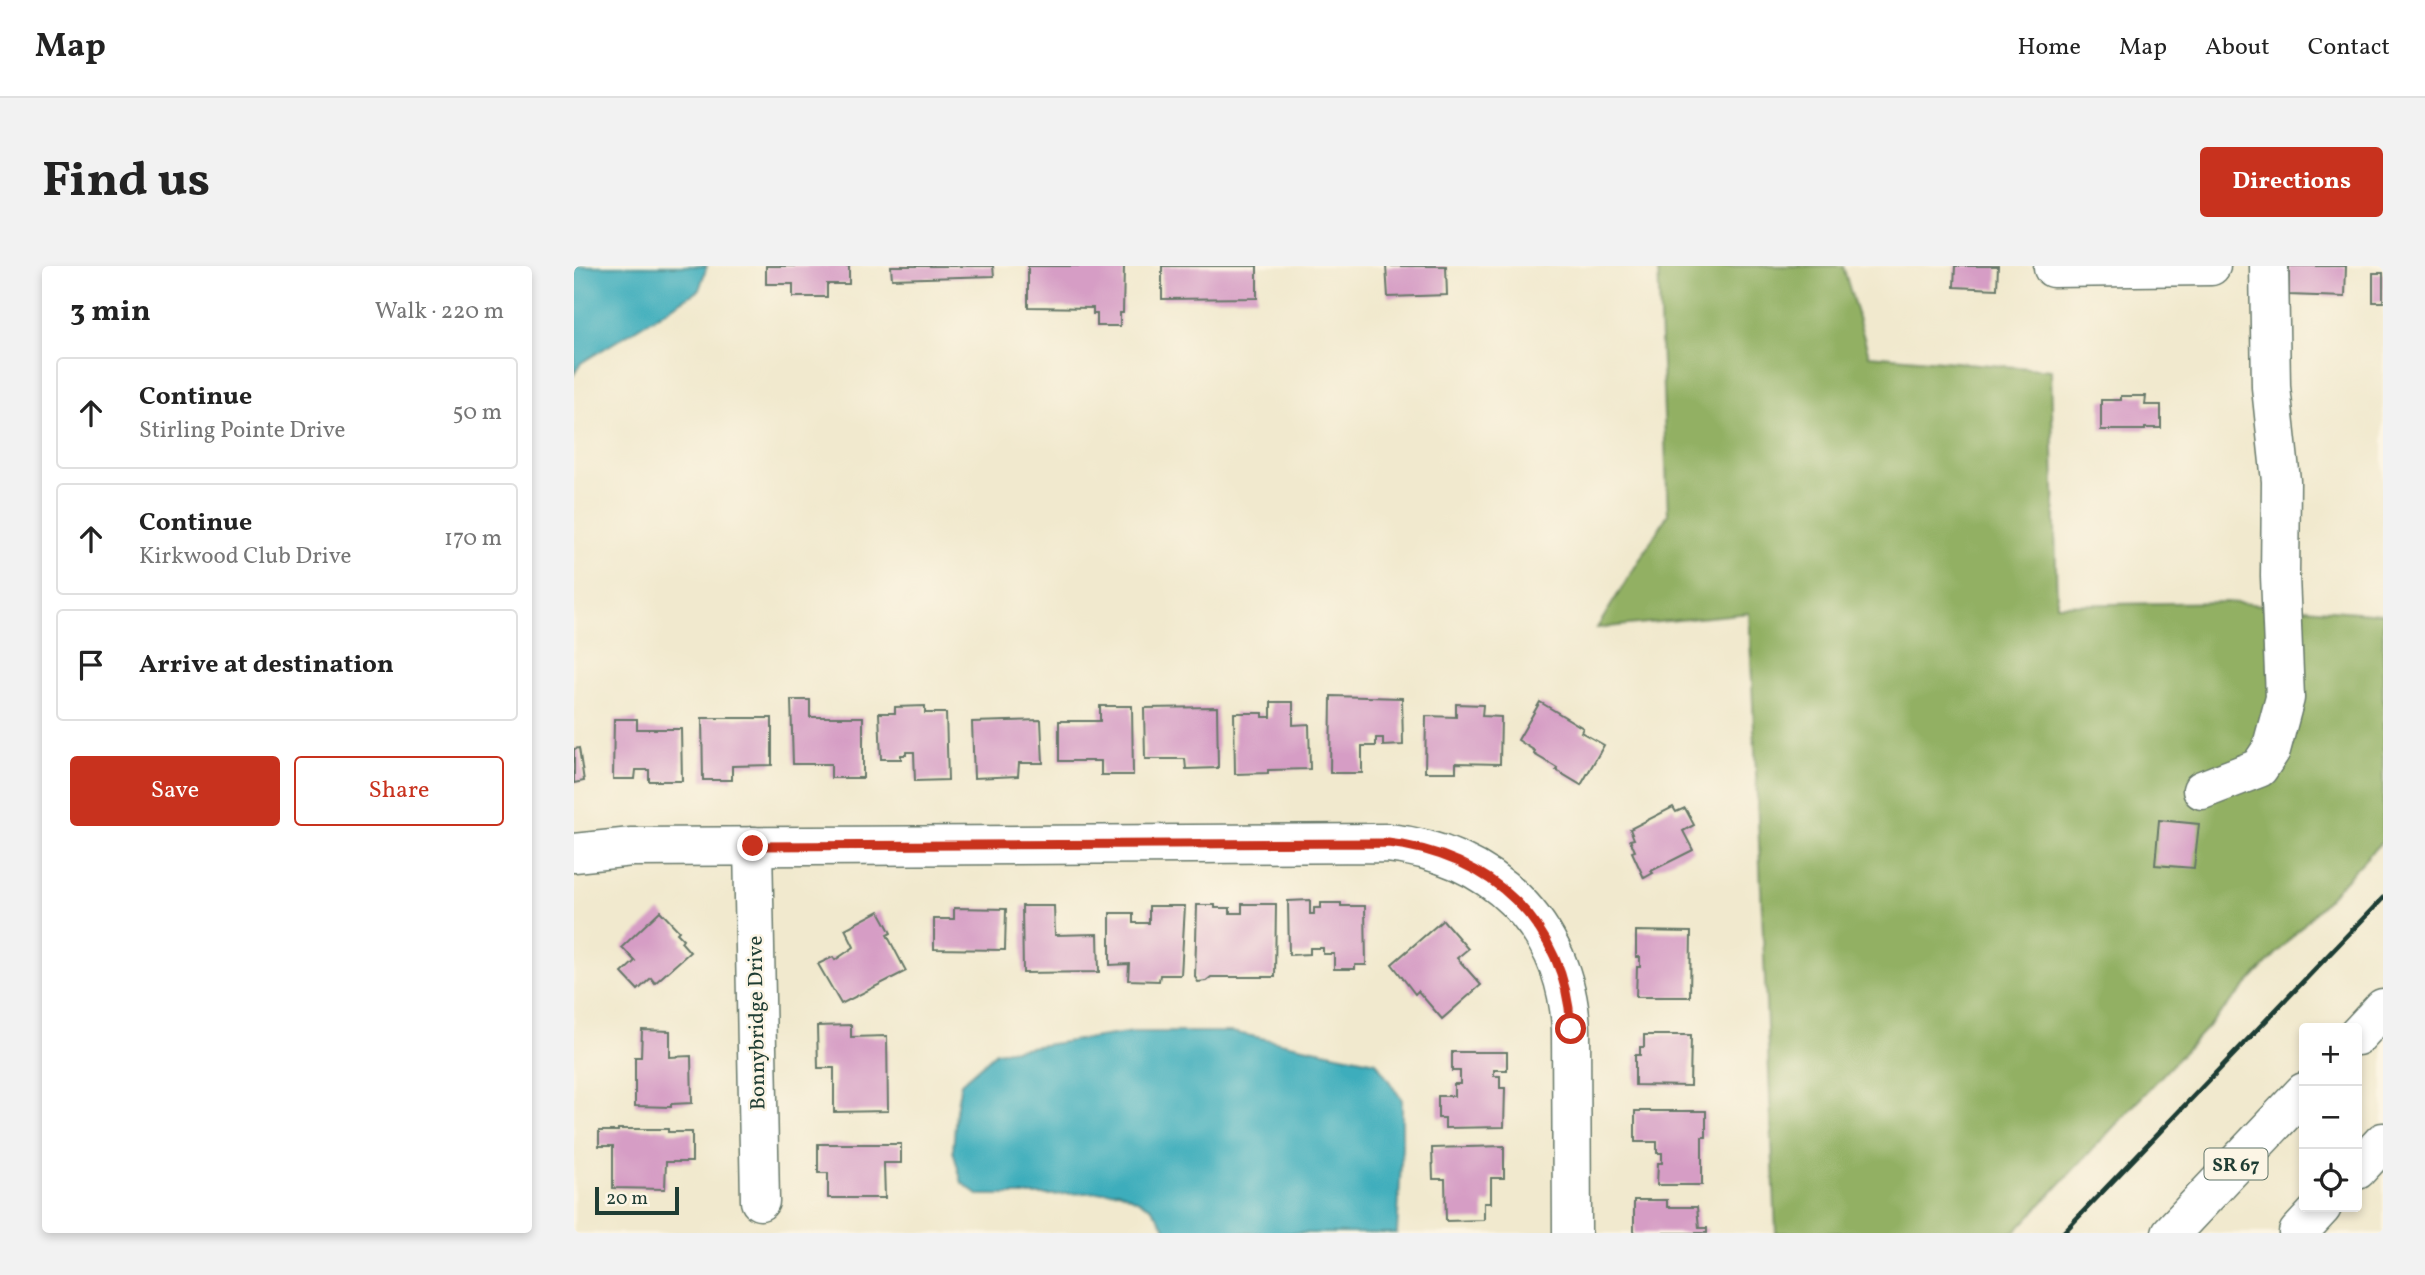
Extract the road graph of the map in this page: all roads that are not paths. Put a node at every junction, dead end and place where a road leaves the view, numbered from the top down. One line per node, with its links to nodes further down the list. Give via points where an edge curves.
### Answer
1 (2211, 266): 3 (street)
2 (2269, 266): 4 (street, via 2271,387 2281,481 2285,698 2271,750 2259,768)
3 (2053, 268)
4 (2202, 790)
5 (753, 846): 6 (street, via 632,847); 12 (street, Bonnybridge Drive); 14 (street, via 1388,843 1444,854 1504,888 1533,919 1563,980 1571,1029)
6 (574, 853)
7 (2383, 1009): 8 (street)
8 (2362, 1031)
9 (2299, 1097): 15 (street, SR 67)
10 (2383, 1142): 11 (street)
11 (2362, 1165)
12 (760, 1200)
13 (2317, 1212): 16 (street)
14 (1572, 1233)
15 (2171, 1233)
16 (2298, 1233)

